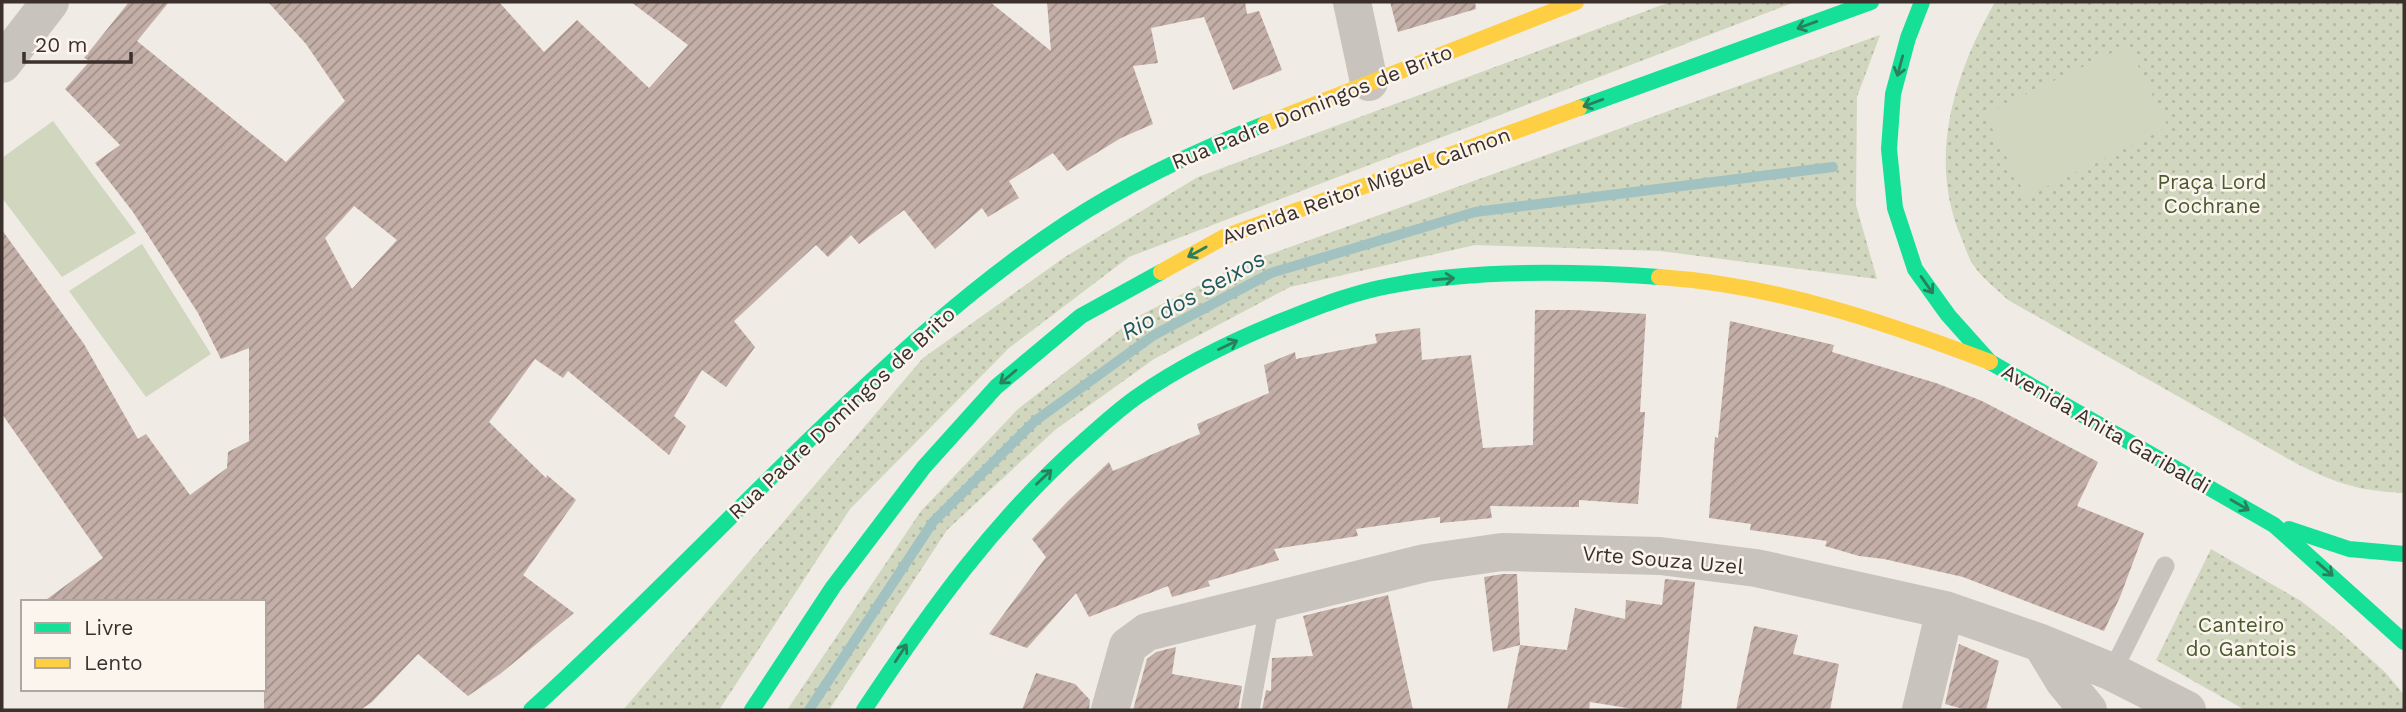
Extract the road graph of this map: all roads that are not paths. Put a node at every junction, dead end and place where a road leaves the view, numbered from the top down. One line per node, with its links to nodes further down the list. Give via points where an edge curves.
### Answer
1 (1352, 2): 7 (street)
2 (1576, 2): 7 (main road, Rua Padre Domingos de Brito)
3 (1871, 2): 18 (main road, Avenida Reitor Miguel Calmon, one-way to 18, via 1224,237 1081,316 996,387 924,467 833,587)
4 (1922, 2): 8 (main road, Avenida Anita Garibaldi, one-way to 8, via 1893,94 1889,149 1895,208 1915,268 1948,315)
5 (34, 9): 6 (street)
6 (2, 64)
7 (1369, 82): 17 (main road, Rua Padre Domingos de Brito, via 1205,147 1144,177 1067,223 974,290 890,362)
8 (1990, 362): 9 (main road, Avenida Anita Garibaldi, one-way to 9); 19 (main road, one-way to 8, via 970,557 1016,503 1070,452 1137,396 1202,356 1359,293 1436,279 1517,274 1663,277 1756,290 1839,309)
9 (2274, 525): 10 (main road, Avenida Anita Garibaldi, via 2349,549); 14 (main road, Avenida Anita Garibaldi, one-way to 14)
10 (2404, 554)
11 (2165, 566): 16 (lane)
12 (1270, 601): 13 (street, Vrte Souza Uzel, via 1425,563 1502,552 1574,552 1660,556 1756,568); 20 (street, Vrte Souza Uzel, via 1147,632 1128,646); 21 (lane)
13 (1945, 610): 15 (street, Vrte Souza Uzel); 22 (street)
14 (2404, 642)
15 (2041, 643): 16 (street, Vrte Souza Uzel); 23 (street)
16 (2112, 672): 24 (street, Vrte Souza Uzel)
17 (531, 710)
18 (752, 710)
19 (864, 710)
20 (1110, 710)
21 (1250, 710)
22 (1922, 710)
23 (2088, 710)
24 (2187, 710)

